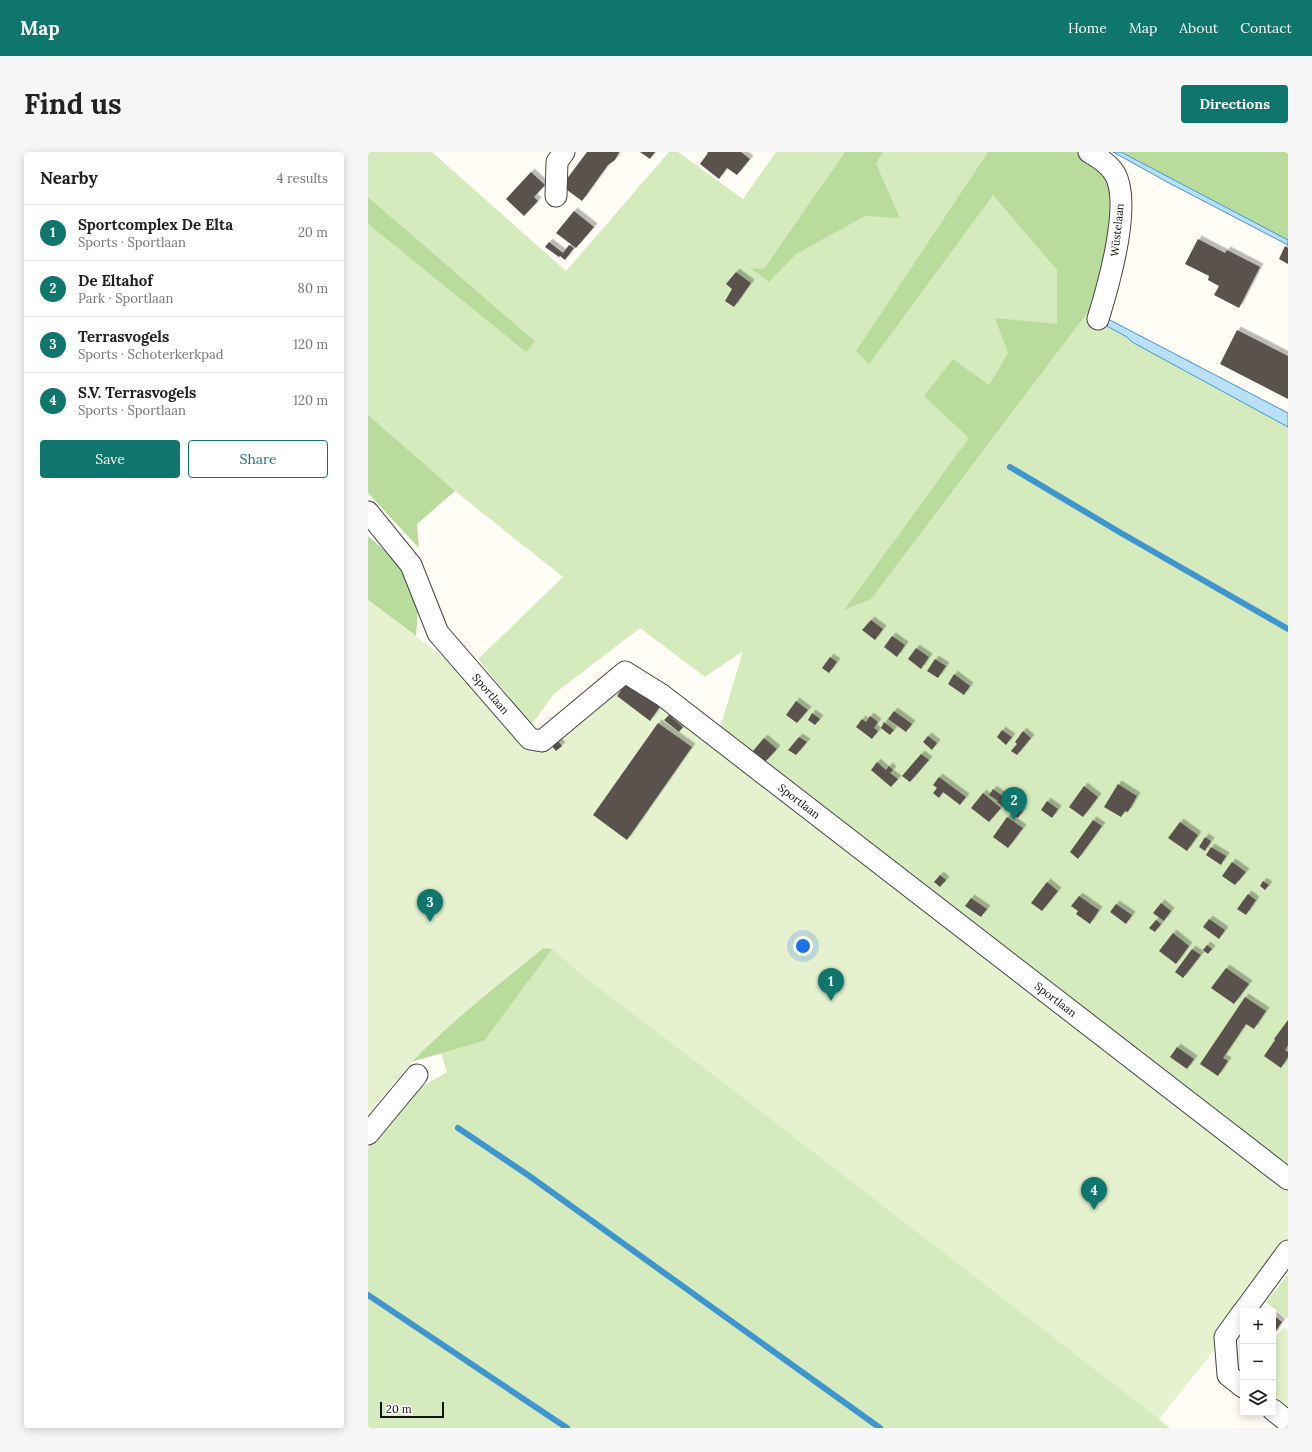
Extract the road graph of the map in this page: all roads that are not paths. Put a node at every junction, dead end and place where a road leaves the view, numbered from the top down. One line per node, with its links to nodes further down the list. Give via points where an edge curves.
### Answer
1 (564, 152): 3 (street, via 557,162)
2 (1090, 152): 4 (street, Wüstelaan, via 1111,169 1117,179 1121,195 1116,254)
3 (556, 196)
4 (1098, 319)
5 (368, 512): 8 (street, Sportlaan, via 411,565 438,634 530,739 542,741 625,672 662,695)
6 (417, 1075): 7 (street)
7 (368, 1134)
8 (1288, 1180)
9 (1288, 1251): 10 (street)
10 (1247, 1308)
11 (1240, 1317): 12 (street, via 1225,1337 1228,1375)
12 (1240, 1385)
13 (1276, 1412): 14 (street)
14 (1288, 1422)

